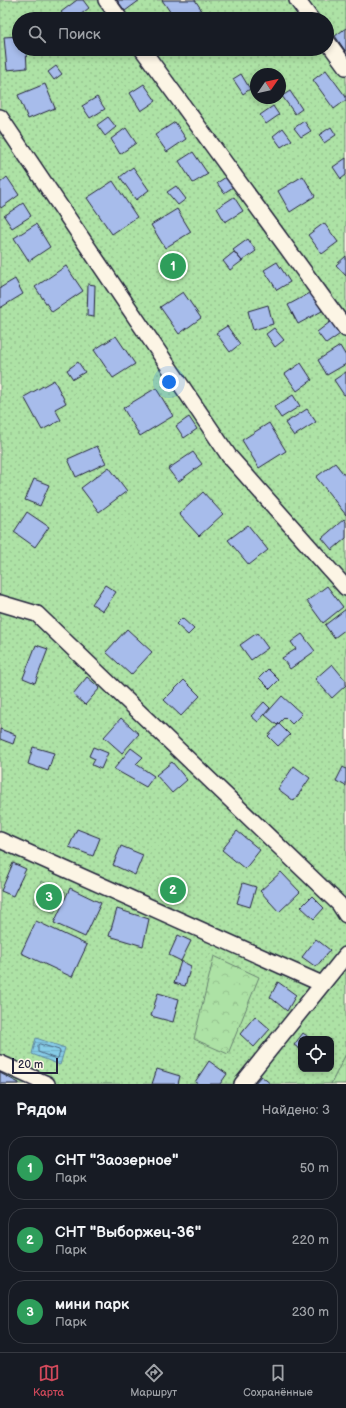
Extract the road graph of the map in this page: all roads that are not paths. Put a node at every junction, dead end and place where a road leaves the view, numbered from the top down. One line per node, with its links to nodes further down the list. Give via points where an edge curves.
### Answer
1 (106, 0): 3 (street)
2 (297, 0): 4 (street)
3 (115, 12)
4 (306, 12)
5 (334, 51): 7 (street)
6 (147, 56): 9 (street)
7 (346, 67)
8 (0, 117): 10 (street, via 230,456)
9 (346, 329)
10 (346, 588)
11 (0, 603): 13 (street, via 37,614 339,904)
12 (0, 840): 15 (street)
13 (346, 915)
14 (346, 955): 15 (street)
15 (322, 984): 18 (street)
16 (0, 1063): 17 (street)
17 (47, 1084)
18 (242, 1084)

